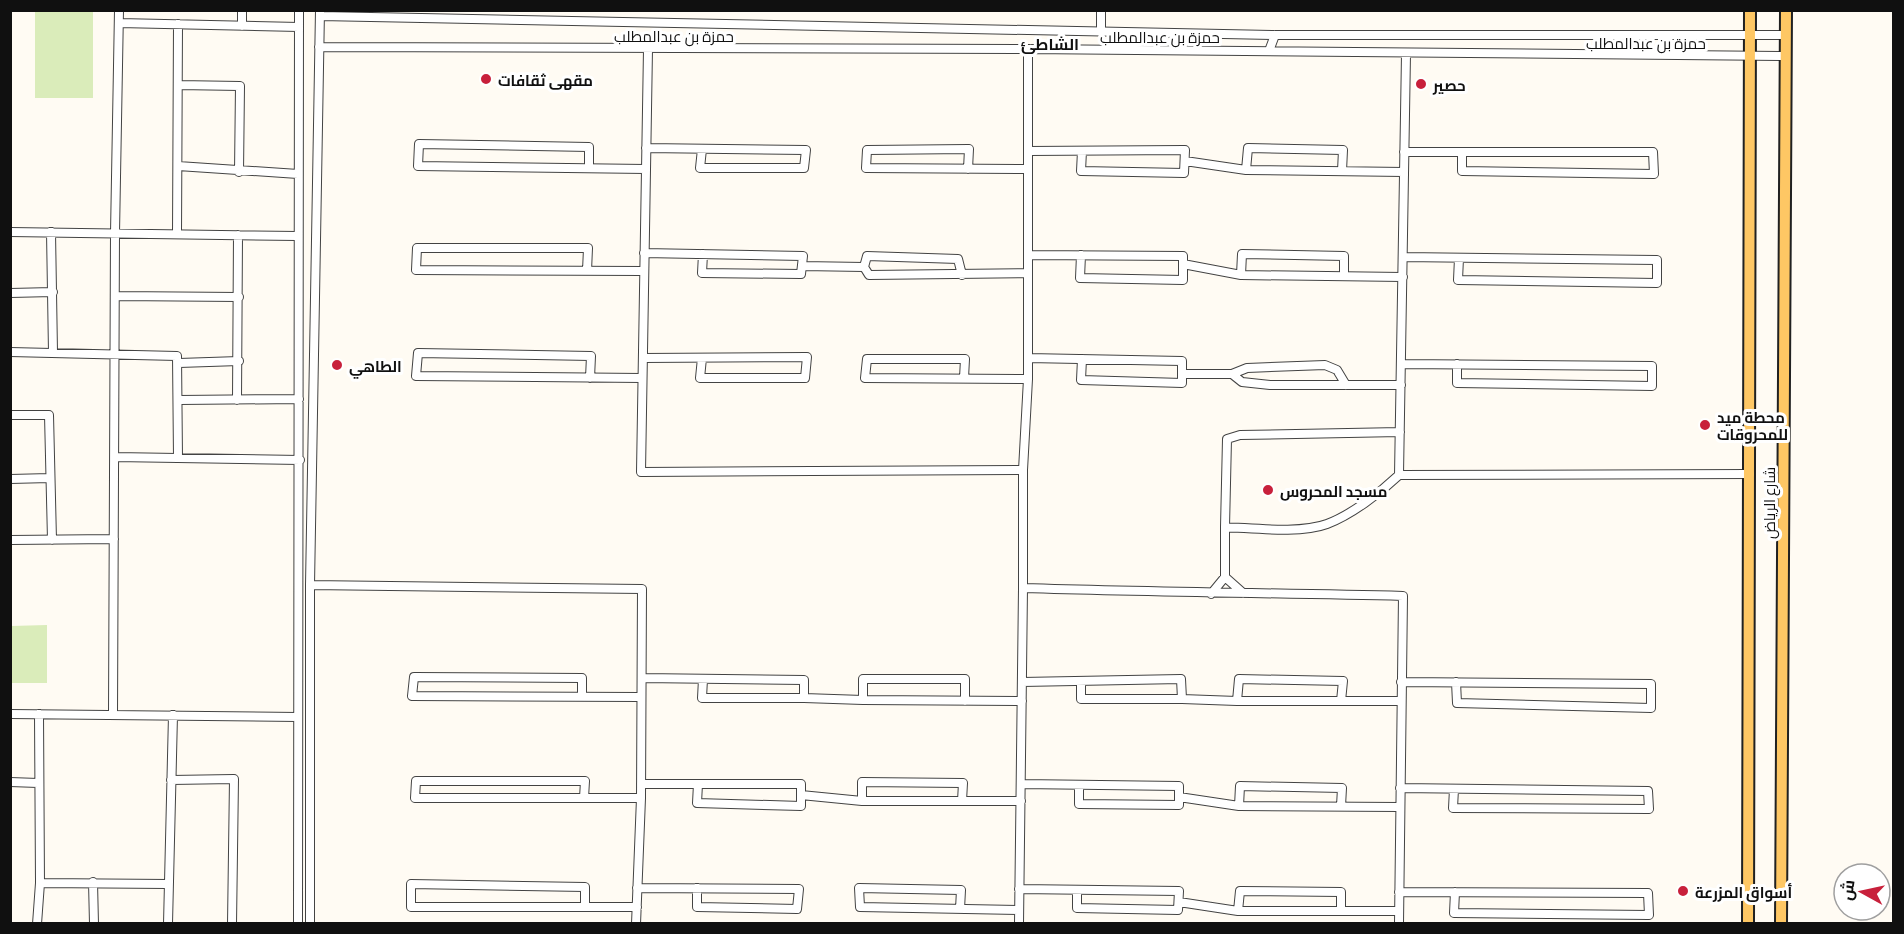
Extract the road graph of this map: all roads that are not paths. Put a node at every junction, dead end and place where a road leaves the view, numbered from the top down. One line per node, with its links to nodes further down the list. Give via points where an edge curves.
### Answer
1 (119, 10): 8 (street)
2 (242, 10): 10 (street)
3 (299, 10): 11 (street)
4 (1101, 10): 12 (street)
5 (1750, 10): 14 (main road, شارع الرياض)
6 (1786, 10): 16 (main road, شارع الرياض)
7 (320, 13): 12 (street, حمزة بن عبدالمطلب); 17 (street)
8 (119, 23): 9 (street); 45 (street)
9 (177, 24): 10 (street); 25 (street)
10 (242, 26): 11 (street)
11 (299, 27): 42 (street)
12 (1101, 30): 13 (street, حمزة بن عبدالمطلب)
13 (1233, 34): 15 (street, حمزة بن عبدالمطلب); 20 (street)
14 (1750, 34): 15 (street, حمزة بن عبدالمطلب); 16 (street, حمزة بن عبدالمطلب); 23 (main road, شارع الرياض)
15 (1275, 35): 21 (street)
16 (1785, 35): 24 (main road, شارع الرياض)
17 (320, 47): 18 (street, حمزة بن عبدالمطلب); 106 (street)
18 (648, 49): 19 (street, حمزة بن عبدالمطلب); 26 (street)
19 (1028, 49): 20 (street, حمزة بن عبدالمطلب); 28 (street)
20 (1228, 50): 21 (street, حمزة بن عبدالمطلب)
21 (1269, 51): 22 (street, حمزة بن عبدالمطلب)
22 (1406, 54): 23 (street, حمزة بن عبدالمطلب); 30 (street)
23 (1750, 56): 24 (street, حمزة بن عبدالمطلب); 97 (main road, شارع الرياض)
24 (1785, 56): 177 (main road, شارع الرياض)
25 (178, 85): 33 (street); 40 (street, via 240,86)
26 (646, 148): 27 (street); 35 (street)
27 (702, 149): 27 (street, via 806,150 804,168 700,168)
28 (1028, 151): 29 (street); 37 (street)
29 (1082, 151): 32 (street, via 1185,150); 32 (street, via 1081,171 1184,173)
30 (1404, 152): 31 (street); 41 (street)
31 (1462, 152): 31 (street, via 1653,152 1654,174 1462,171)
32 (1185, 161): 38 (street)
33 (178, 166): 40 (street); 46 (street)
34 (589, 168): 34 (street, via 418,166 419,144 589,147); 35 (street)
35 (646, 169): 49 (street)
36 (968, 169): 36 (street, via 866,168 867,150 969,149); 37 (street)
37 (1028, 169): 51 (street)
38 (1246, 170): 39 (street); 39 (street, via 1248,148 1343,150)
39 (1342, 171): 41 (street)
40 (239, 172): 42 (street)
41 (1404, 172): 53 (street)
42 (298, 174): 48 (street)
43 (10, 232): 44 (street)
44 (51, 232): 45 (street); 65 (street)
45 (115, 233): 46 (street); 67 (street)
46 (177, 234): 47 (street)
47 (238, 235): 48 (street); 68 (street)
48 (297, 236): 88 (street)
49 (644, 253): 50 (street); 59 (street)
50 (704, 254): 56 (street, via 803,256); 56 (street, via 702,273 801,274)
51 (1028, 255): 52 (street); 60 (street)
52 (1080, 255): 55 (street, via 1184,256); 55 (street, via 1080,278 1183,280)
53 (1403, 257): 54 (street); 64 (street)
54 (1459, 258): 54 (street, via 1657,260 1657,283 1458,280)
55 (1183, 264): 62 (street)
56 (802, 266): 57 (street)
57 (864, 267): 61 (street, via 869,275); 61 (street, via 867,256 958,259)
58 (587, 271): 58 (street, via 416,270 417,248 588,248); 59 (street)
59 (644, 271): 72 (street)
60 (1028, 273): 61 (street); 74 (street)
61 (962, 274)
62 (1241, 275): 63 (street); 63 (street, via 1242,254 1344,256)
63 (1344, 276): 64 (street)
64 (1403, 277): 78 (street)
65 (53, 292): 66 (street); 70 (street)
66 (10, 293)
67 (116, 296): 68 (street); 71 (street)
68 (239, 297): 76 (street)
69 (10, 352): 70 (street)
70 (53, 352): 71 (street)
71 (115, 352): 77 (street, via 173,354); 93 (street)
72 (643, 358): 73 (street); 83 (street)
73 (702, 358): 73 (street, via 807,357 806,378 700,378)
74 (1028, 358): 75 (street); 85 (street)
75 (1082, 359): 80 (street, via 1182,361); 80 (street, via 1081,380 1182,383)
76 (239, 361): 77 (street); 90 (street)
77 (179, 363): 89 (street)
78 (1401, 363): 79 (street); 87 (street)
79 (1457, 364): 79 (street, via 1652,366 1652,386 1457,383)
80 (1182, 374): 81 (street)
81 (1232, 375): 86 (street, via 1242,382 1270,385); 86 (street, via 1247,368 1325,365 1337,370)
82 (590, 378): 82 (street, via 416,376 418,353 591,356); 83 (street)
83 (642, 378): 96 (street, via 641,472)
84 (964, 378): 84 (street, via 865,378 867,359 965,359); 85 (street)
85 (1028, 379): 96 (street)
86 (1346, 385): 87 (street)
87 (1401, 385): 92 (street)
88 (299, 399): 90 (street); 95 (street)
89 (179, 400): 90 (street); 94 (street)
90 (237, 400)
91 (10, 415): 100 (street, via 49,415)
92 (1400, 432): 98 (street); 101 (street, via 1240,435 1227,439)
93 (115, 457): 94 (street); 102 (street)
94 (178, 458): 95 (street)
95 (300, 460): 130 (street)
96 (1023, 470): 107 (street)
97 (1750, 474): 98 (street); 176 (main road, شارع الرياض)
98 (1399, 475): 101 (street, via 1375,497 1327,524 1303,528)
99 (10, 478): 100 (street)
100 (50, 478): 104 (street)
101 (1225, 527): 105 (street)
102 (114, 539): 104 (street); 128 (street)
103 (10, 540): 104 (street)
104 (52, 540)
105 (1225, 578): 108 (street); 109 (street)
106 (310, 585): 110 (street, via 642,589); 172 (street)
107 (1023, 588): 109 (street); 113 (street)
108 (1243, 592): 109 (street); 114 (street, via 1402,596)
109 (1211, 594)
110 (642, 678): 111 (street); 117 (street)
111 (702, 679): 118 (street, via 804,680); 118 (street, via 702,698)
112 (1082, 681): 113 (street); 119 (street, via 1081,699); 119 (street, via 1181,679)
113 (1022, 682): 122 (street)
114 (1401, 682): 115 (street); 125 (street)
115 (1456, 682): 115 (street, via 1651,684 1651,708 1457,703)
116 (582, 697): 116 (street, via 560,697 412,696 414,677 425,677 582,678); 117 (street)
117 (641, 697): 134 (street)
118 (804, 698): 120 (street)
119 (1182, 699): 123 (street)
120 (863, 700): 121 (street); 121 (street, via 863,679 965,679)
121 (965, 701): 122 (street)
122 (1022, 701): 136 (street)
123 (1237, 701): 124 (street); 124 (street, via 1239,679 1343,681)
124 (1341, 701): 125 (street)
125 (1401, 701): 138 (street)
126 (10, 714): 127 (street)
127 (39, 714): 128 (street); 133 (street)
128 (113, 714): 129 (street)
129 (173, 715): 130 (street); 131 (street)
130 (298, 717): 171 (street)
131 (171, 780): 152 (street); 170 (street, via 234,779)
132 (10, 782): 133 (street)
133 (38, 783): 151 (street)
134 (641, 784): 135 (street); 143 (street)
135 (698, 784): 140 (street, via 801,784); 140 (street, via 697,803 801,806)
136 (1021, 784): 137 (street); 146 (street)
137 (1079, 785): 141 (street, via 1179,786); 141 (street, via 1079,804 1179,805)
138 (1400, 788): 139 (street); 149 (street)
139 (1454, 789): 139 (street, via 1648,791 1649,809 1453,808)
140 (801, 795): 144 (street)
141 (1179, 797): 147 (street)
142 (584, 798): 142 (street, via 482,798 415,798 416,780 585,781); 143 (street)
143 (641, 798): 153 (street)
144 (862, 801): 145 (street); 145 (street, via 862,782 963,783)
145 (962, 801): 146 (street)
146 (1021, 801): 155 (street)
147 (1239, 806): 148 (street); 148 (street, via 1240,786 1342,788)
148 (1341, 806): 149 (street)
149 (1400, 807): 157 (street)
150 (93, 882): 151 (street); 152 (street); 168 (street)
151 (40, 883): 167 (street)
152 (168, 884): 169 (street)
153 (638, 888): 154 (street); 161 (street)
154 (697, 888): 154 (street, via 799,889 797,909 697,907)
155 (1019, 889): 156 (street); 163 (street)
156 (1077, 890): 159 (street, via 1179,891); 159 (street, via 1077,908 1178,910)
157 (1399, 892): 158 (street); 166 (street)
158 (1455, 892): 158 (street, via 1648,893 1649,915 1454,913)
159 (1179, 902): 164 (street)
160 (585, 907): 160 (street, via 411,907 411,884 585,887); 161 (street)
161 (637, 907): 173 (street)
162 (960, 909): 162 (street, via 860,907 859,888 961,890); 163 (street)
163 (1019, 910): 174 (street)
164 (1239, 911): 165 (street); 165 (street, via 1240,891 1341,892)
165 (1341, 911): 166 (street)
166 (1399, 911): 175 (street)
167 (37, 924)
168 (94, 924)
169 (168, 924)
170 (232, 924)
171 (298, 924)
172 (310, 924)
173 (636, 924)
174 (1019, 924)
175 (1399, 924)
176 (1748, 924)
177 (1781, 924)

